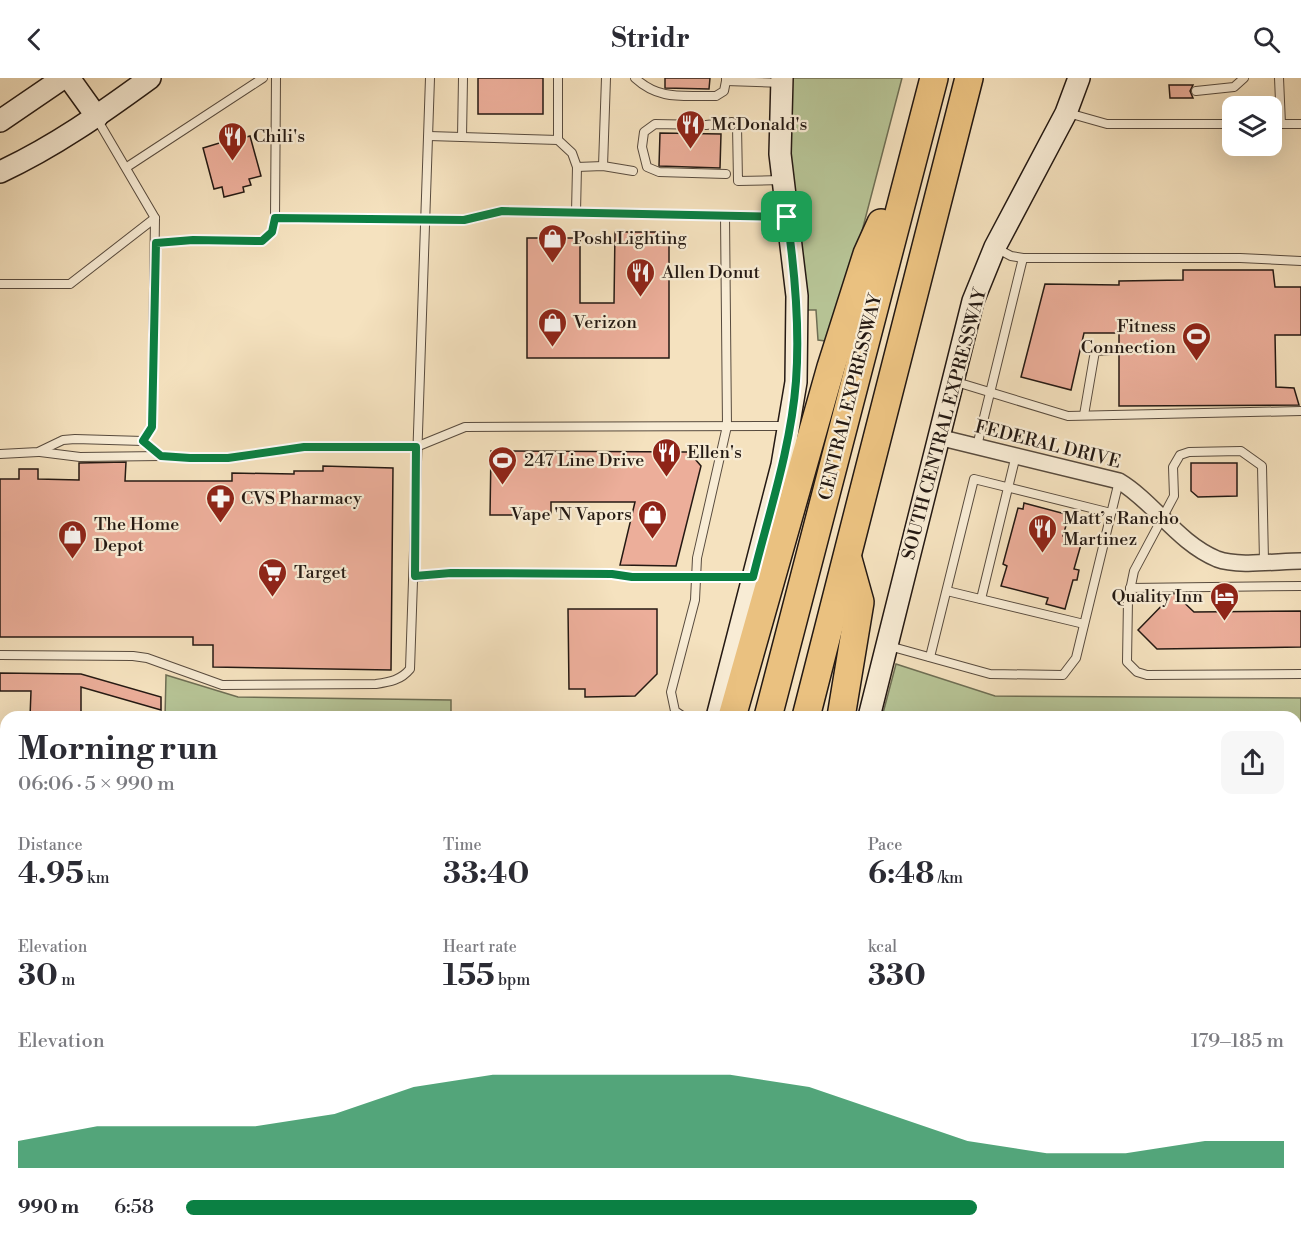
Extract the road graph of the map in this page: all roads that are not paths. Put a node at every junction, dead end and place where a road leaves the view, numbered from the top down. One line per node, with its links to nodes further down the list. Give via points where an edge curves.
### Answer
1 (63, 78): 22 (main road)
2 (69, 78): 21 (main road)
3 (150, 78): 21 (main road)
4 (263, 78): 31 (lane)
5 (276, 78): 41 (lane)
6 (430, 78): 26 (lane)
7 (463, 78): 27 (lane)
8 (558, 78): 28 (lane)
9 (606, 78): 30 (lane)
10 (635, 78): 16 (lane, via 651,92 716,96 724,91)
11 (934, 78): 29 (highway, CENTRAL EXPRESSWAY)
12 (969, 78): 67 (highway, CENTRAL EXPRESSWAY)
13 (1079, 78): 20 (main road, SOUTH CENTRAL EXPRESSWAY)
14 (1244, 78): 18 (lane, via 1234,87)
15 (1278, 78): 19 (lane)
16 (726, 80): 17 (lane)
17 (782, 80): 36 (main road)
18 (1196, 91)
19 (1277, 96)
20 (1066, 113): 23 (lane, via 1107,124); 44 (main road, SOUTH CENTRAL EXPRESSWAY)
21 (96, 117): 31 (lane); 34 (main road)
22 (0, 121)
23 (1222, 124)
24 (1282, 124): 25 (lane)
25 (1301, 124)
26 (429, 136): 27 (lane); 42 (lane)
27 (462, 137): 28 (lane)
28 (558, 140): 32 (lane, via 572,153)
29 (915, 145): 84 (highway, via 867,254 803,461); 85 (highway, CENTRAL EXPRESSWAY)
30 (603, 166): 32 (lane); 33 (lane)
31 (127, 167): 40 (lane)
32 (577, 167): 37 (lane)
33 (633, 171)
34 (0, 172)
35 (726, 174): 36 (lane, via 659,172 647,167 642,147 644,132 655,124 732,122 737,126 738,181)
36 (782, 180): 39 (main road)
37 (576, 213): 38 (lane); 42 (lane, via 502,211 464,220)
38 (725, 216): 39 (lane); 53 (lane)
39 (787, 217): 54 (main road, via 797,319 796,382)
40 (155, 218): 43 (lane); 47 (lane, via 70,285)
41 (275, 218): 42 (lane); 43 (lane, via 272,232 262,241)
42 (427, 219): 58 (lane)
43 (156, 243): 56 (lane, via 152,427)
44 (995, 247): 45 (lane); 49 (main road, SOUTH CENTRAL EXPRESSWAY, via 973,301)
45 (1023, 258): 46 (lane); 50 (lane)
46 (1301, 261)
47 (0, 284)
48 (1112, 350): 52 (lane, via 1095,351)
49 (952, 380): 50 (lane); 55 (main road, SOUTH CENTRAL EXPRESSWAY)
50 (990, 394): 52 (lane, via 1068,416); 57 (lane)
51 (1301, 411): 52 (lane)
52 (1084, 415)
53 (727, 426): 54 (lane); 58 (lane, via 465,427); 72 (lane, via 697,558)
54 (789, 426): 71 (main road)
55 (938, 437): 57 (street, FEDERAL DRIVE); 78 (main road, SOUTH CENTRAL EXPRESSWAY)
56 (143, 441): 59 (lane, via 63,440); 62 (lane)
57 (977, 446): 61 (street, FEDERAL DRIVE)
58 (416, 447): 62 (lane, via 304,447 228,458); 70 (lane)
59 (39, 452): 60 (lane); 62 (lane, via 80,457)
60 (0, 454)
61 (1016, 455): 63 (street, FEDERAL DRIVE); 64 (lane)
62 (161, 456)
63 (1119, 481): 65 (lane); 66 (street, FEDERAL DRIVE, via 1136,491)
64 (1008, 488): 65 (lane); 75 (lane, via 974,479); 76 (lane)
65 (1111, 513): 77 (lane)
66 (1163, 518): 68 (street, FEDERAL DRIVE, via 1200,550 1219,560); 68 (lane, via 1174,496 1173,467 1180,455 1241,451 1262,466); 74 (lane, via 1146,545)
67 (847, 556): 86 (highway, CENTRAL EXPRESSWAY); 87 (highway, via 860,602)
68 (1264, 561): 69 (street, FEDERAL DRIVE)
69 (1301, 561)
70 (415, 576): 72 (lane, via 612,574); 79 (lane, via 411,669 393,681 222,685 133,656)
71 (753, 577): 72 (lane); 83 (main road)
72 (696, 578): 82 (lane, via 695,600 671,692)
73 (1301, 586): 74 (lane)
74 (1130, 588): 81 (lane, via 1127,662 1137,672)
75 (947, 591): 76 (lane); 80 (lane)
76 (981, 599): 77 (lane)
77 (1084, 624): 80 (lane, via 1076,658 1063,675 990,674)
78 (887, 645): 80 (lane); 88 (main road, SOUTH CENTRAL EXPRESSWAY)
79 (0, 655)
80 (930, 657)
81 (1301, 674)
82 (675, 711)
83 (719, 711)
84 (734, 711)
85 (770, 711)
86 (808, 711)
87 (842, 711)
88 (870, 711)

